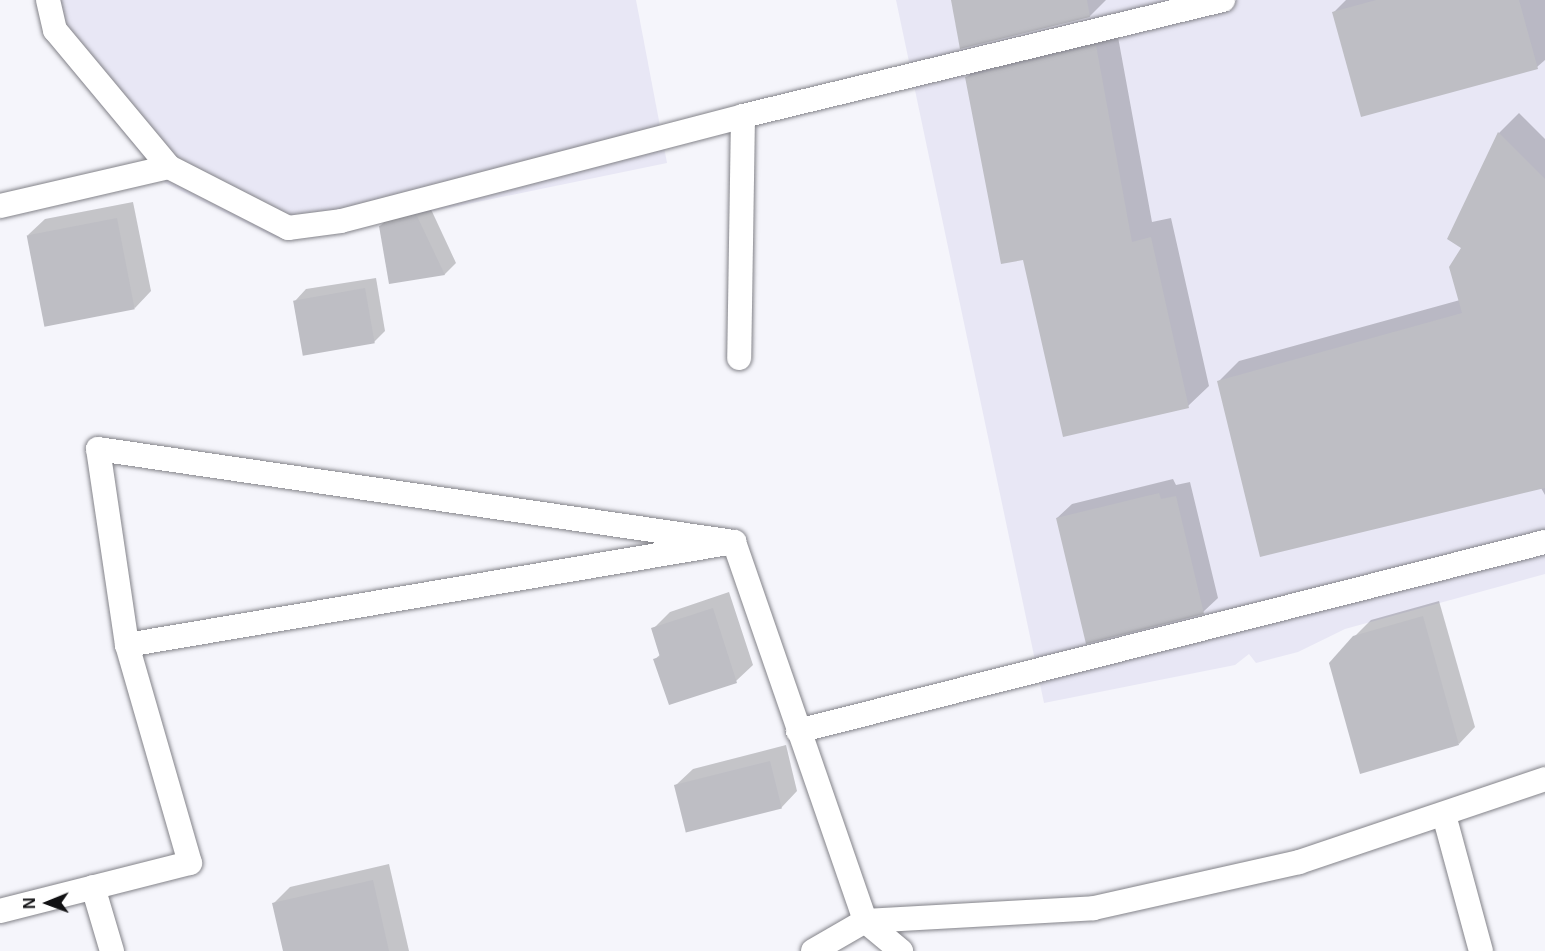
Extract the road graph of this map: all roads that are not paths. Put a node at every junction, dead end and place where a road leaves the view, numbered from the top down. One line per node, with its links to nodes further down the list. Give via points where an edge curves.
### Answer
1 (48, 0): 4 (street, via 55,30)
2 (1223, 0): 3 (street)
3 (743, 116): 4 (street, via 341,221 288,228); 6 (street)
4 (169, 167): 5 (street)
5 (0, 206)
6 (739, 358)
7 (734, 542): 9 (street); 9 (street, via 98,449); 10 (street)
8 (1545, 542): 10 (street)
9 (127, 645): 13 (street, via 190,863)
10 (798, 731): 15 (street)
11 (1545, 779): 12 (street)
12 (1444, 815): 15 (street, via 1299,862 1094,908); 19 (street)
13 (93, 886): 14 (street); 16 (street)
14 (0, 911)
15 (865, 921): 17 (street); 18 (street)
16 (112, 951)
17 (813, 951)
18 (901, 951)
19 (1480, 951)

